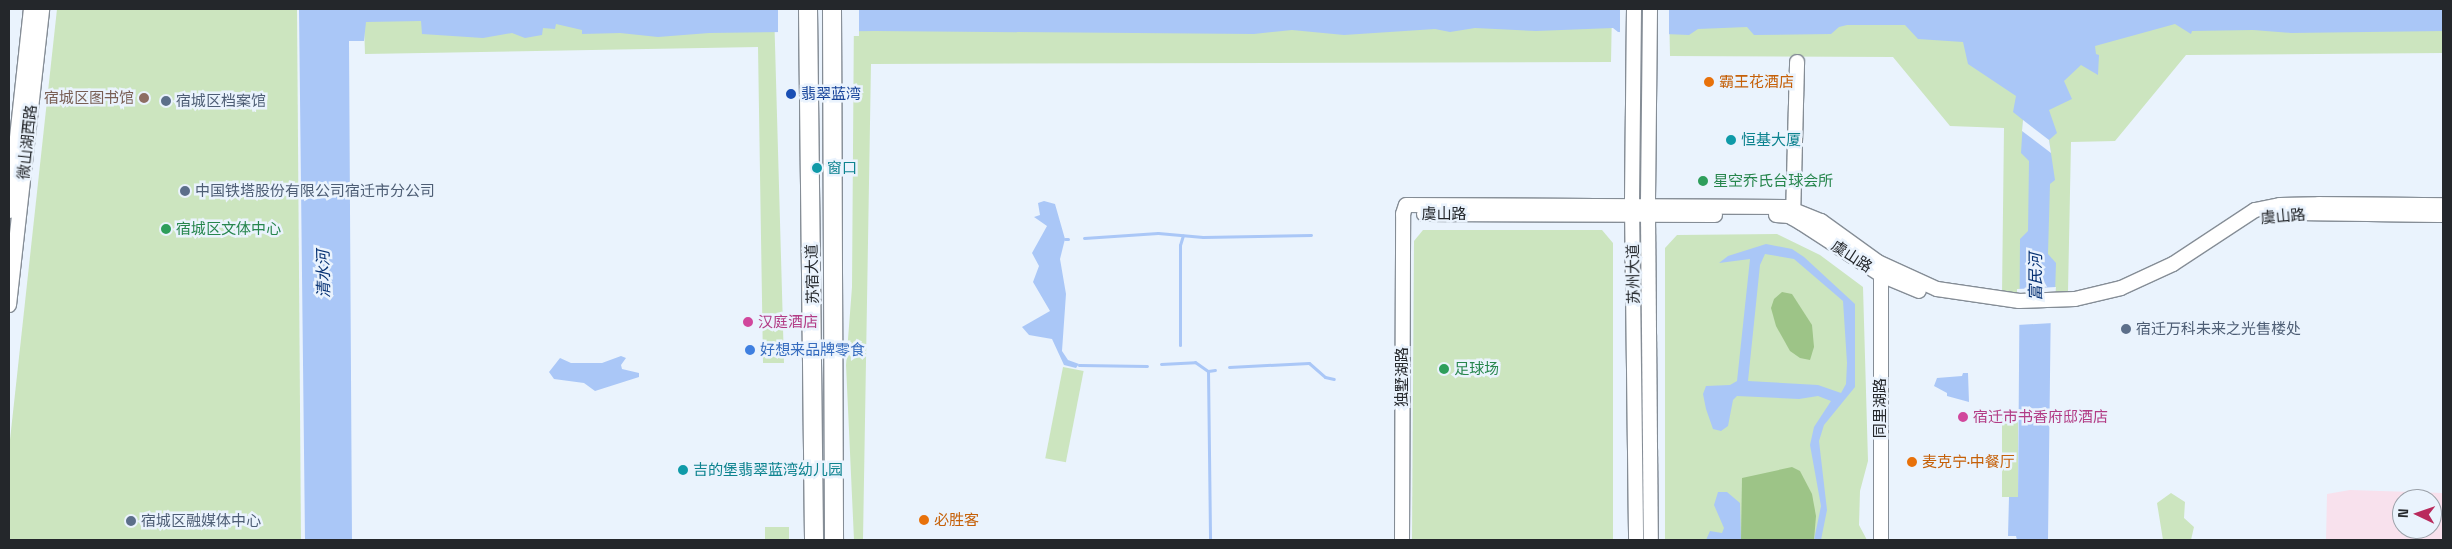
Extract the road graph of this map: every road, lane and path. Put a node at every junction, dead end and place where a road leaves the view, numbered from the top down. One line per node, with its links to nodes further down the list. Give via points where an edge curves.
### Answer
1 (31, 9): 10 (street, 微山湖西路)
2 (42, 9): 17 (street, 微山湖西路)
3 (808, 9): 19 (main road, 苏宿大道)
4 (832, 9): 20 (main road, 苏宿大道)
5 (1634, 9): 9 (street, 苏州大道)
6 (1650, 9): 11 (street, 苏州大道)
7 (1797, 62): 13 (street)
8 (2443, 204): 16 (street, 虞山路, via 2280,205 2255,210 2173,264 2121,288)
9 (1632, 210): 11 (street, 虞山路); 12 (street, 虞山路); 22 (street, 苏州大道)
10 (9, 211)
11 (1648, 211): 13 (street, 虞山路); 23 (street, 苏州大道)
12 (1403, 214): 21 (street, 独墅湖路)
13 (1794, 214): 15 (street, 虞山路); 18 (street, 虞山路, via 1821,221 1878,262 1922,282 1962,295)
14 (2443, 215): 16 (street, 虞山路, via 2284,213 2254,219 2166,276 2118,296)
15 (1881, 275): 18 (street, 虞山路, via 1952,301); 24 (street, 同里湖路)
16 (2076, 303): 18 (street, 虞山路)
17 (9, 305)
18 (2018, 306)
19 (814, 540)
20 (834, 540)
21 (1402, 540)
22 (1636, 540)
23 (1651, 540)
24 (1881, 540)

